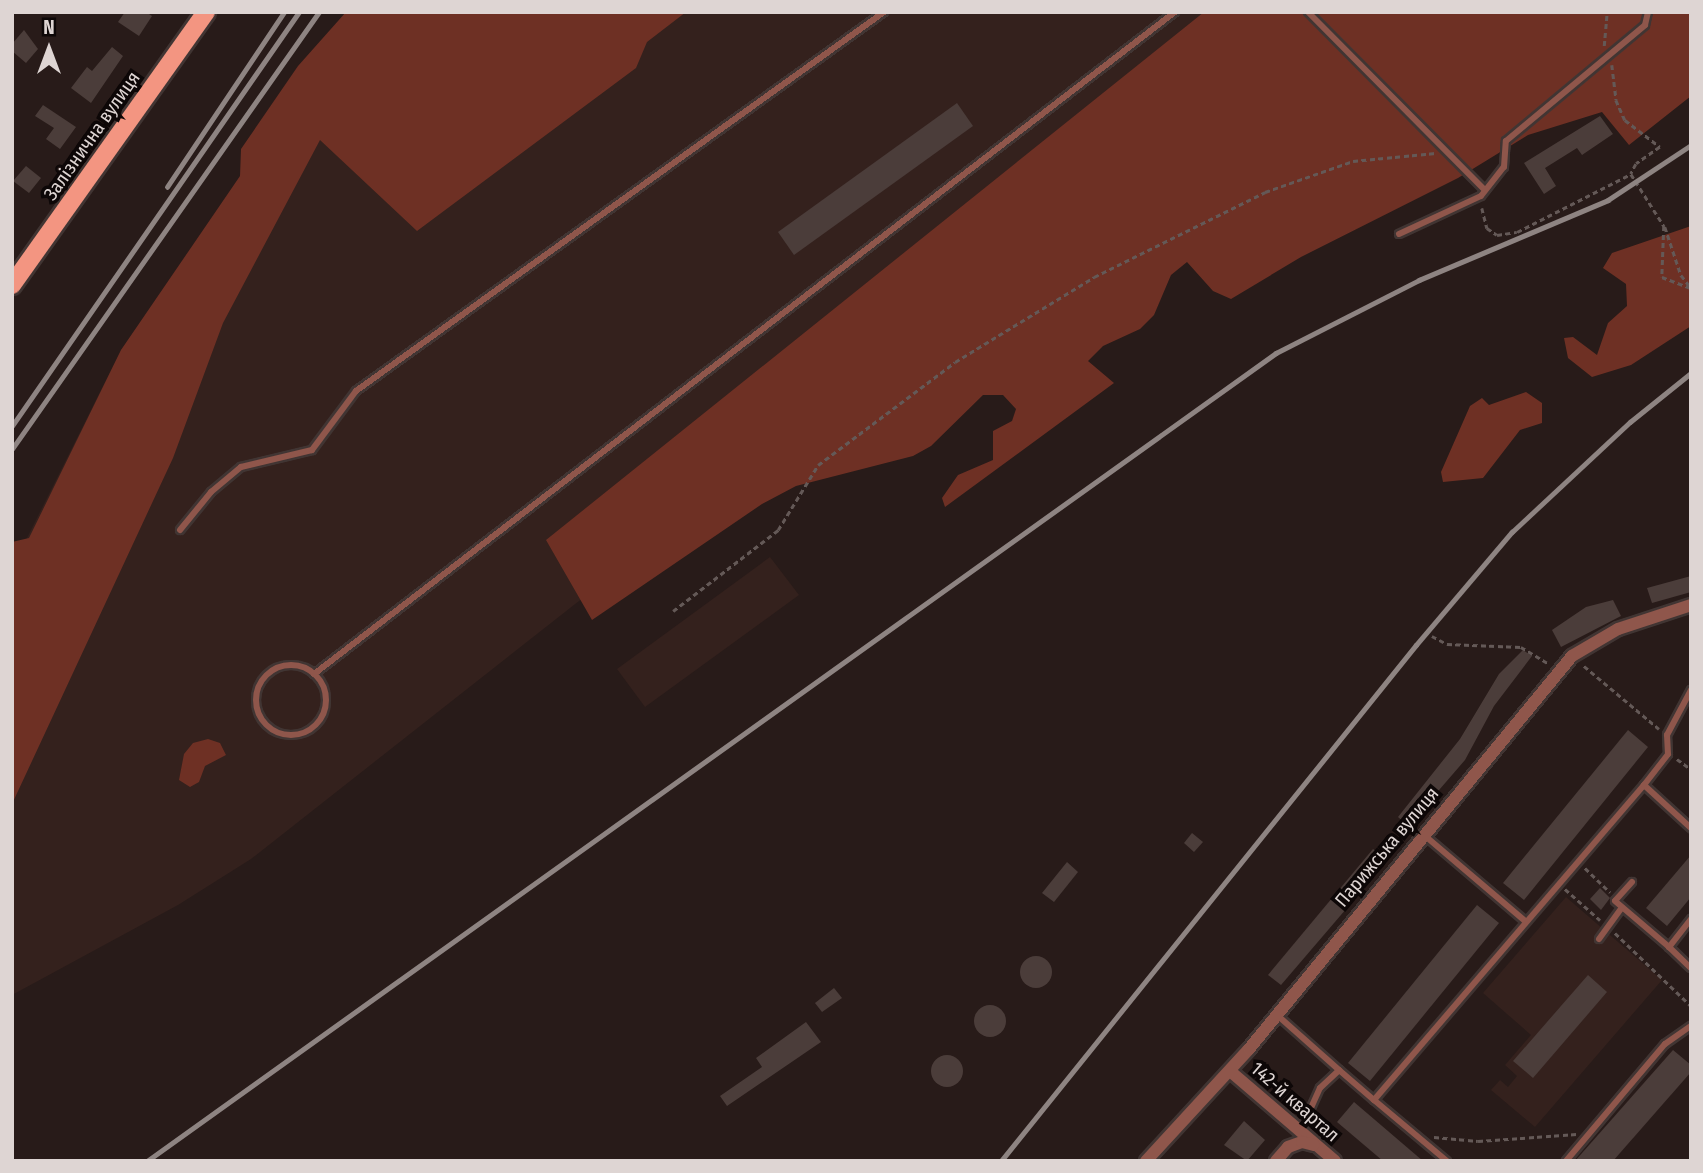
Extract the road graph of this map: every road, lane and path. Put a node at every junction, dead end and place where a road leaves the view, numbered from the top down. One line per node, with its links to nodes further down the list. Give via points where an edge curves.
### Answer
1 (206, 12): 13 (main road, Залізнична вулиця)
2 (884, 12): 15 (lane, via 356,391 312,450 242,467 211,492)
3 (1175, 12): 21 (lane)
4 (1308, 12): 8 (lane)
5 (1606, 12): 7 (path)
6 (1648, 12): 7 (lane, via 1646,25)
7 (1607, 57): 9 (path, via 1615,71 1616,100 1625,120 1660,148 1636,164); 10 (lane, via 1506,141 1504,167)
8 (1448, 153): 10 (lane); 17 (path, via 1353,161 1265,192 1094,276 955,362 818,465 778,530)
9 (1631, 174): 10 (path, via 1517,232 1497,235 1487,228); 11 (path)
10 (1483, 193): 12 (lane)
11 (1664, 226): 14 (path, via 1681,275); 14 (path, via 1662,277)
12 (1399, 234)
13 (12, 285)
14 (1691, 288)
15 (180, 530)
16 (1691, 605): 19 (street, Парижська вулиця, via 1619,629)
17 (673, 611)
18 (1432, 636): 20 (path, via 1447,644 1521,647)
19 (1572, 656): 20 (street, Парижська вулиця); 23 (path)
20 (1558, 671): 28 (street, Парижська вулиця)
21 (314, 674): 21 (lane, via 326,698 317,723 294,735 268,727 256,704 264,677 289,665)
22 (1691, 690): 23 (lane)
23 (1667, 735): 24 (lane)
24 (1668, 754): 25 (path); 26 (lane)
25 (1691, 769)
26 (1644, 785): 27 (lane); 29 (lane)
27 (1691, 828)
28 (1423, 834): 35 (lane); 41 (street, Парижська вулиця)
29 (1578, 862): 31 (lane); 32 (path)
30 (1632, 882): 32 (lane)
31 (1559, 884): 35 (lane); 36 (path)
32 (1615, 901): 33 (lane)
33 (1622, 907): 36 (lane); 38 (lane)
34 (1691, 919): 38 (lane)
35 (1524, 920): 45 (lane)
36 (1608, 927): 37 (lane); 40 (path)
37 (1599, 939)
38 (1669, 947): 39 (lane)
39 (1691, 968)
40 (1691, 1006)
41 (1276, 1014): 43 (lane); 44 (street, Парижська вулиця)
42 (1690, 1028): 47 (lane, via 1665,1044)
43 (1339, 1070): 45 (lane); 46 (lane, via 1320,1088)
44 (1230, 1071): 46 (street, 142-й квартал); 50 (street, Парижська вулиця)
45 (1374, 1100): 48 (lane)
46 (1300, 1132): 49 (street, 142-й квартал)
47 (1589, 1134): 48 (path, via 1478,1141); 54 (lane)
48 (1416, 1135): 53 (lane)
49 (1314, 1145): 51 (street, via 1302,1142 1289,1147); 52 (street, 142-й квартал)
50 (1146, 1161)
51 (1276, 1161)
52 (1335, 1161)
53 (1447, 1161)
54 (1566, 1161)

